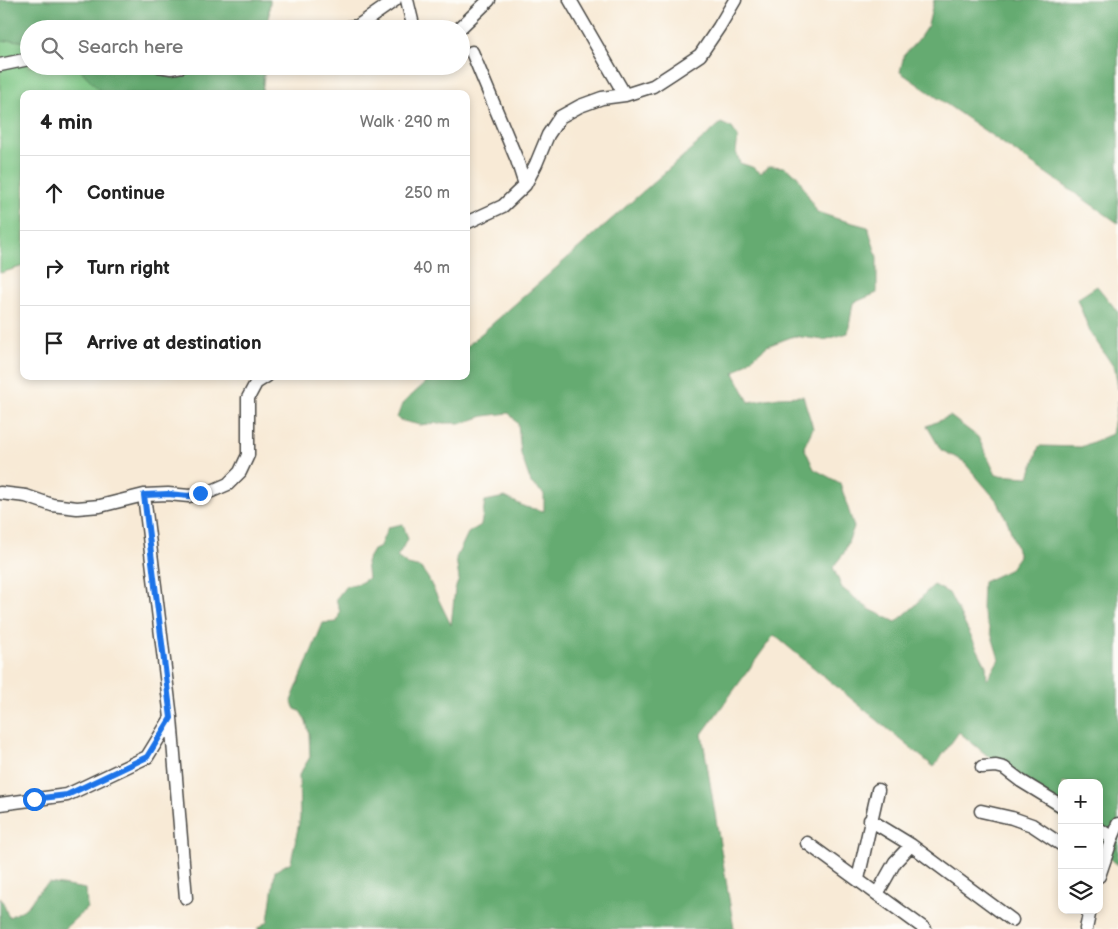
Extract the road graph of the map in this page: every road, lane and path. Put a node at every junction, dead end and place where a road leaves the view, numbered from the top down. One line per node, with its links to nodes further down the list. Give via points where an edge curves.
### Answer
1 (395, 0): 6 (street)
2 (407, 0): 7 (street)
3 (489, 0): 8 (street)
4 (570, 0): 12 (street)
5 (734, 0): 12 (street, via 700,55 653,86)
6 (367, 20)
7 (412, 20)
8 (468, 20)
9 (472, 52): 13 (street)
10 (20, 61): 11 (street)
11 (0, 65)
12 (625, 95): 13 (street, via 602,98 560,116)
13 (525, 185): 14 (street, via 503,206)
14 (470, 221)
15 (261, 380): 17 (street, via 248,398 248,455 240,472 228,484 189,496)
16 (0, 493): 17 (street, via 77,508)
17 (144, 495): 18 (street)
18 (171, 718): 21 (street, via 147,757 67,795); 34 (street)
19 (982, 768): 22 (street, via 1004,768)
20 (878, 790): 24 (street)
21 (0, 804)
22 (1058, 804)
23 (981, 811): 28 (street, via 1032,825)
24 (870, 820): 30 (street); 32 (street)
25 (1118, 824): 27 (street)
26 (1103, 832): 27 (street)
27 (1112, 838): 31 (street)
28 (1058, 841)
29 (807, 843): 32 (street)
30 (911, 846): 33 (street, via 896,862); 36 (street)
31 (1100, 869)
32 (858, 880): 33 (street)
33 (877, 894): 37 (street)
34 (186, 898)
35 (1089, 914): 38 (street)
36 (1012, 920)
37 (924, 929)
38 (1086, 929)

